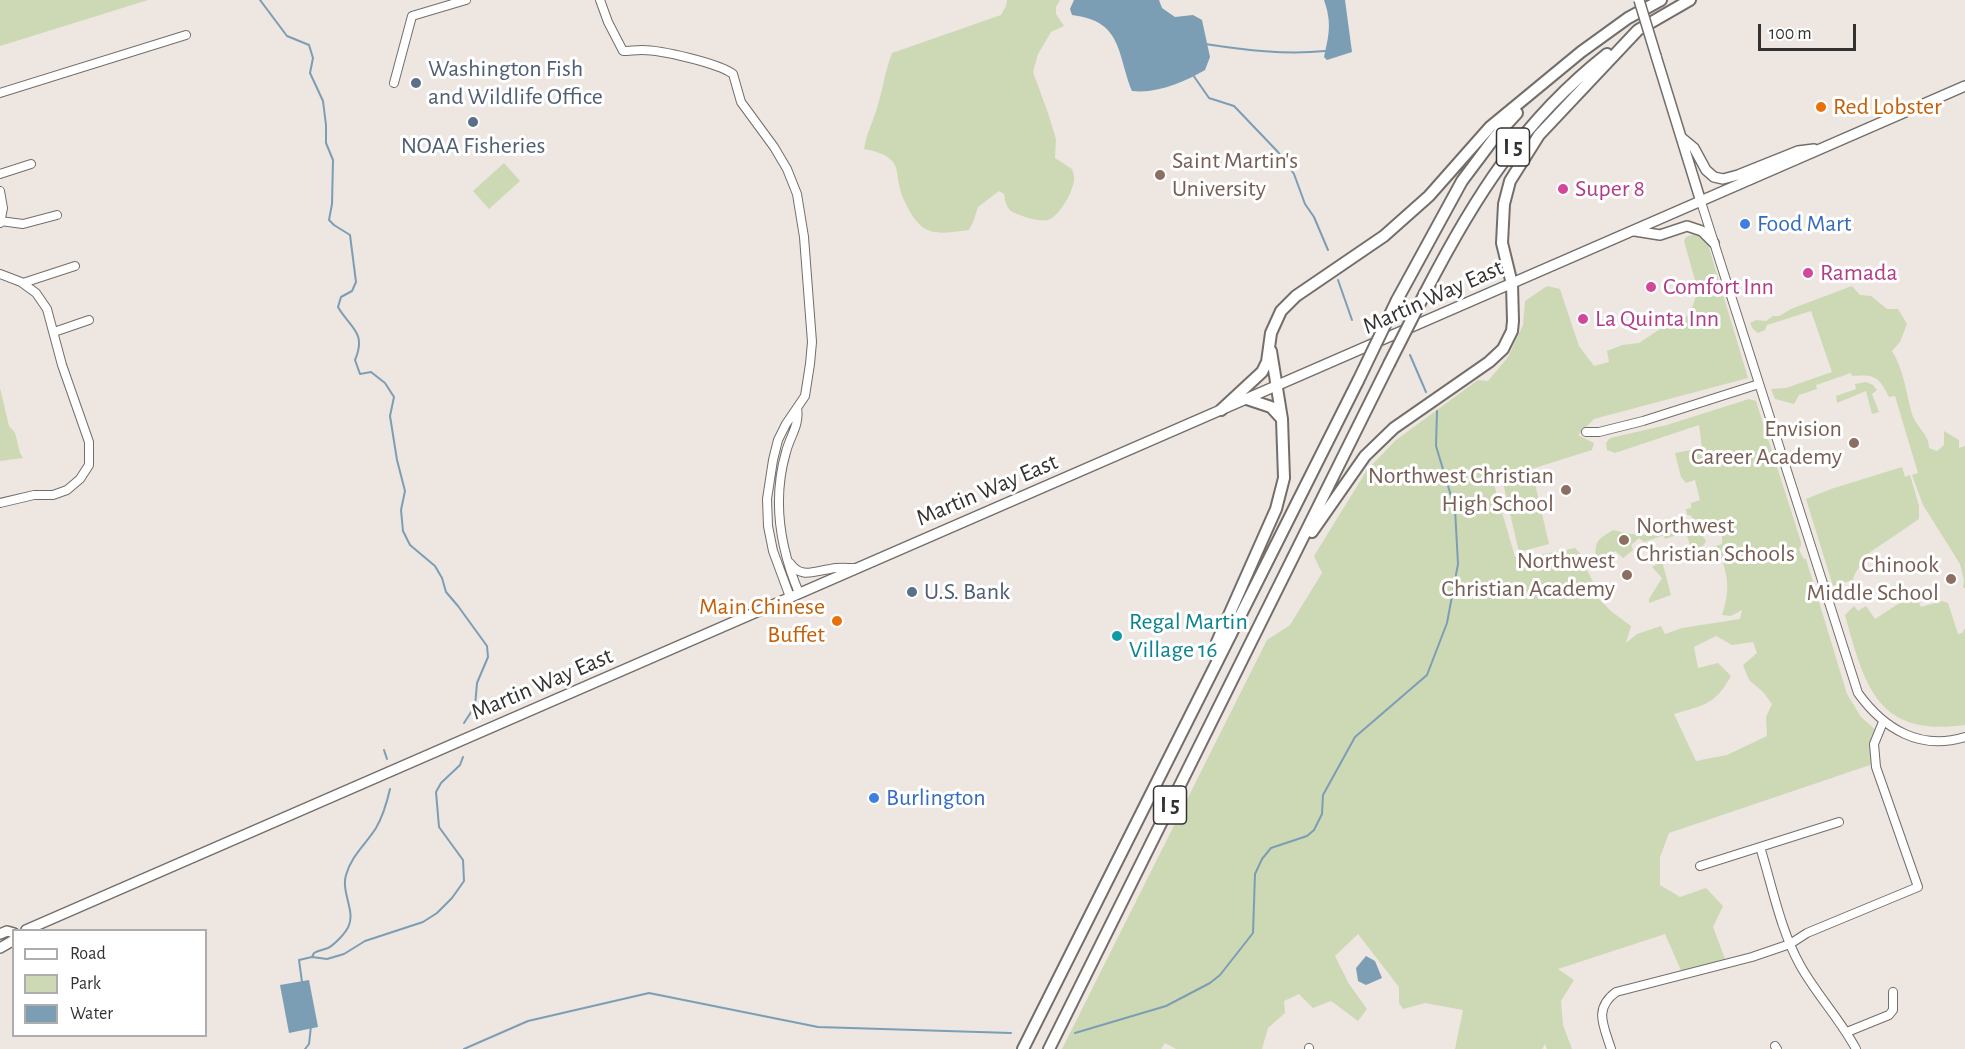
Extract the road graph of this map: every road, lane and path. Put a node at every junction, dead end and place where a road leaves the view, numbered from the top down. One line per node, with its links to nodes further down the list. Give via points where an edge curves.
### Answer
1 (466, 0): 8 (street, via 412,16)
2 (600, 0): 32 (street, via 623,51 666,53 733,74 741,102 787,169 801,214 812,342 805,396)
3 (1639, 0): 12 (main road, bridge)
4 (1661, 0): 10 (highway, I 5, via 1604,35)
5 (1690, 0): 6 (highway, I 5)
6 (1637, 31): 25 (highway, via 1539,135 1510,181 1502,236); 38 (highway, I 5, bridge, via 1560,95 1508,154 1482,192 1425,293)
7 (186, 35): 11 (street)
8 (394, 83)
9 (1965, 86): 13 (main road, Martin Way East)
10 (1539, 88): 28 (highway, via 1490,127 1429,196 1384,236 1281,310); 42 (highway, I 5, bridge, via 1462,181 1397,300)
11 (0, 93)
12 (1682, 138): 13 (main road, via 1694,148 1706,170 1723,179 1798,151); 17 (main road)
13 (1822, 148): 17 (main road, Martin Way East)
14 (31, 164): 15 (street)
15 (0, 174)
16 (0, 191): 19 (street)
17 (1701, 202): 20 (main road, Martin Way East); 21 (street)
18 (57, 215): 19 (street, via 23,224)
19 (0, 222)
20 (1635, 231): 21 (main road, via 1660,235 1688,226 1702,231); 25 (main road, Martin Way East)
21 (1714, 243): 29 (street)
22 (75, 266): 24 (street)
23 (0, 274): 24 (street)
24 (23, 283): 27 (street, via 47,309)
25 (1512, 284): 30 (main road, Martin Way East); 38 (highway, via 1512,331 1503,349 1394,428 1365,456)
26 (89, 321): 27 (street)
27 (54, 332): 36 (street, via 89,442 89,465 67,490)
28 (1270, 342): 30 (highway); 33 (highway, via 1262,372)
29 (1759, 384): 35 (street, via 1642,421); 43 (street, via 1858,693)
30 (1278, 386): 31 (main road, Martin Way East); 34 (highway)
31 (1247, 399): 33 (main road, Martin Way East); 34 (highway, via 1271,407)
32 (797, 408): 37 (street, via 799,420 786,452 779,492); 41 (street, via 778,440 767,499 774,552)
33 (1221, 410): 39 (main road, Martin Way East)
34 (1282, 419): 42 (highway, via 1284,478 1276,509 1217,642)
35 (1586, 432)
36 (0, 503)
37 (784, 554): 39 (street, via 794,569 805,574); 40 (street)
38 (1291, 562): 53 (highway, I 5)
39 (856, 568): 40 (main road, Martin Way East)
40 (800, 593): 41 (main road, Martin Way East)
41 (790, 597): 48 (main road, Martin Way East)
42 (1216, 664): 52 (highway, I 5)
43 (1883, 722): 44 (street, via 1928,741); 49 (street, via 1874,744 1876,767 1918,887 1807,933)
44 (1961, 738)
45 (1839, 822): 46 (street)
46 (1760, 847): 47 (street); 49 (street)
47 (1700, 866)
48 (28, 929)
49 (1790, 944): 51 (street); 54 (street, via 1616,992 1601,1011)
50 (1893, 992): 51 (street, via 1893,1010 1889,1015)
51 (1847, 1032): 55 (street)
52 (1023, 1049)
53 (1049, 1049)
54 (1611, 1049)
55 (1856, 1049)

